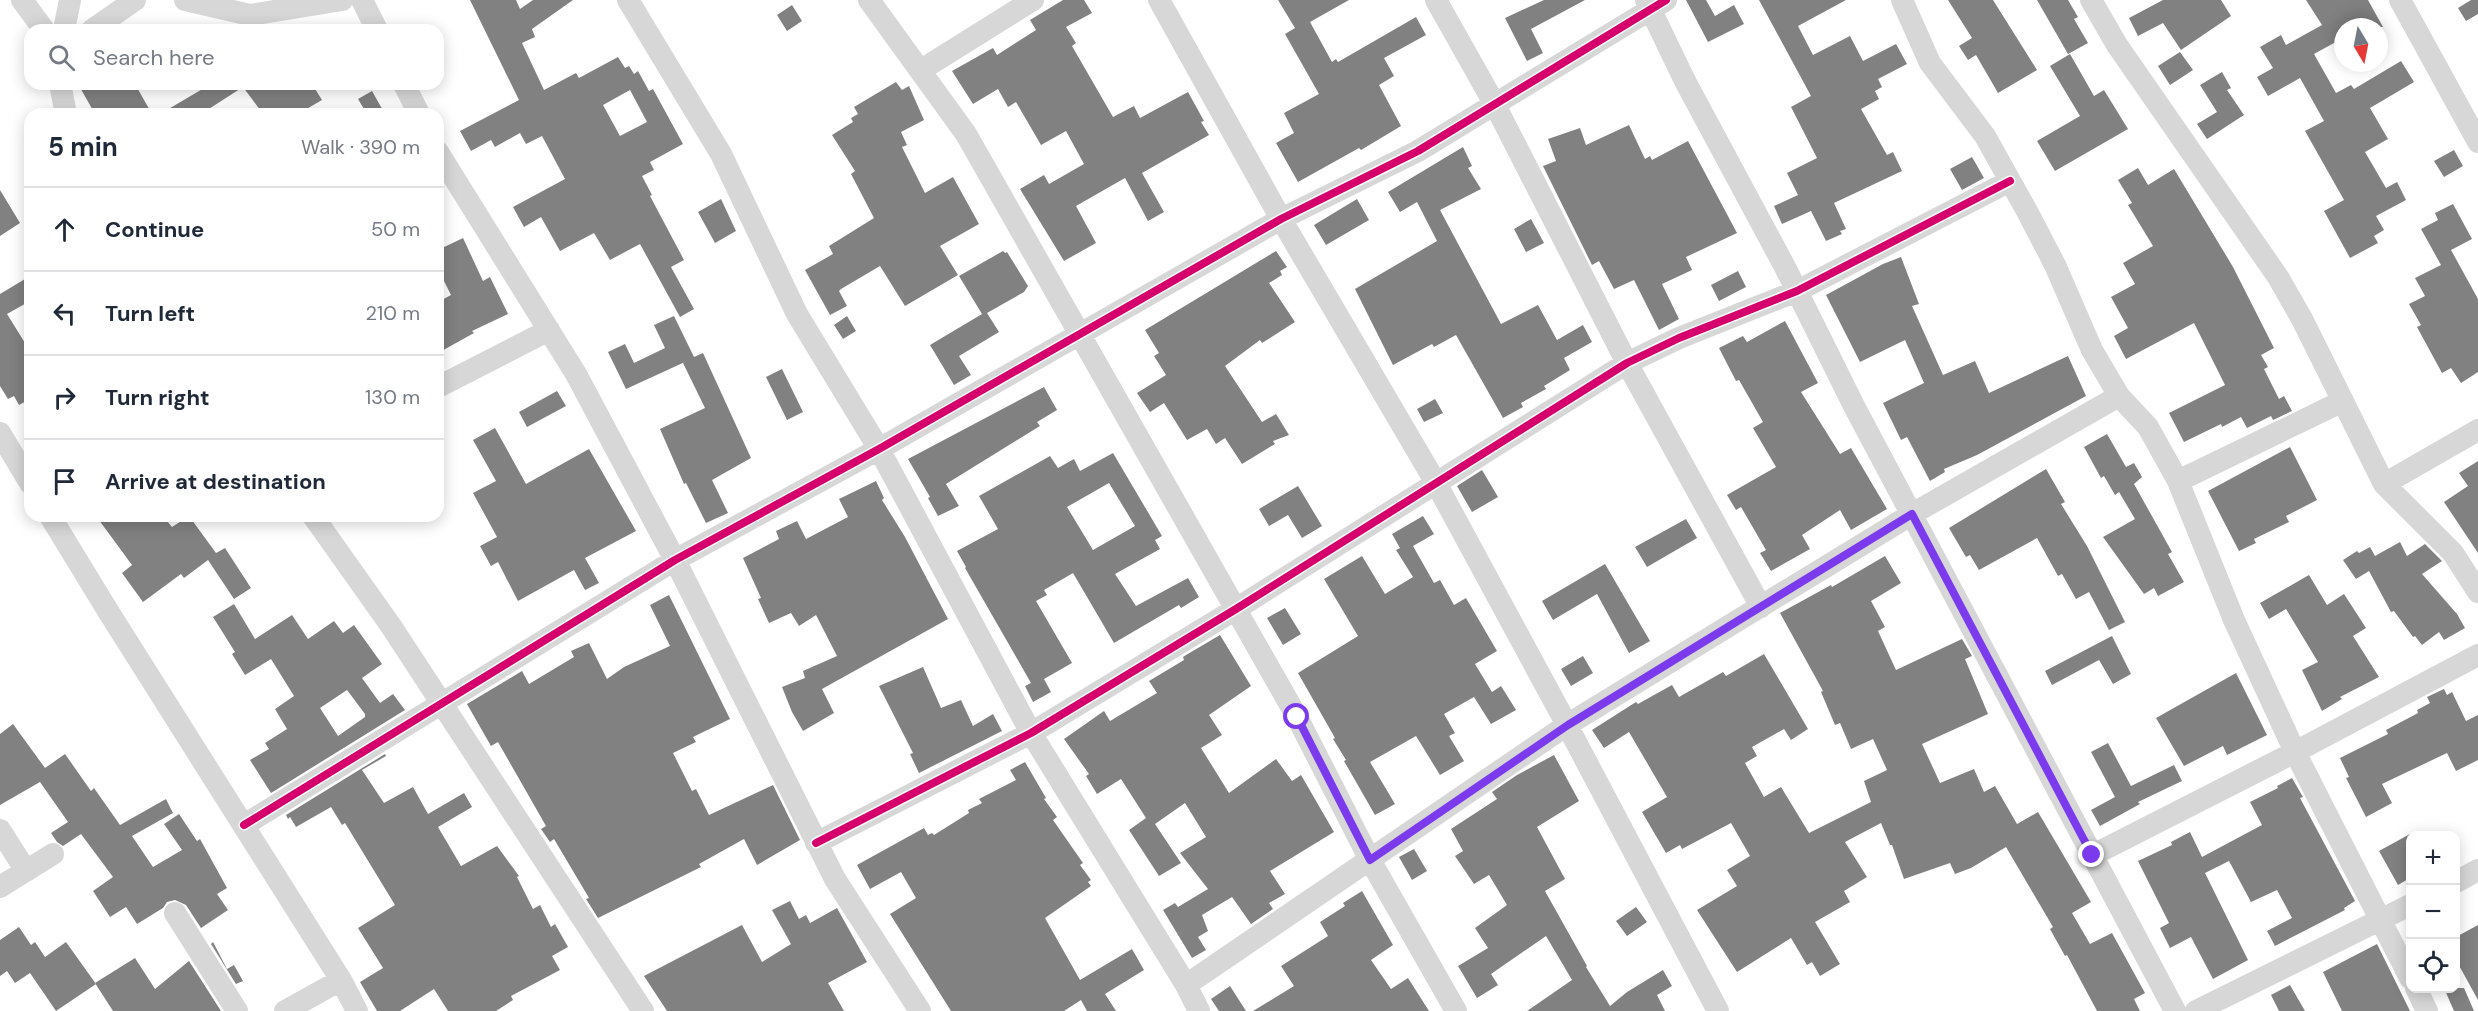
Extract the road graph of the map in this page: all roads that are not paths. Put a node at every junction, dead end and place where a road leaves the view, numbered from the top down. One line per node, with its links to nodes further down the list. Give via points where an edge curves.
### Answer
1 (22, 0): 16 (street)
2 (70, 0): 17 (street)
3 (135, 0): 18 (street)
4 (185, 0): 5 (street, via 250,15)
5 (342, 0)
6 (362, 0): 19 (street)
7 (628, 0): 39 (street, via 721,154 797,314)
8 (869, 0): 20 (street)
9 (1033, 0): 20 (street)
10 (1159, 0): 29 (street)
11 (1436, 0): 23 (street)
12 (1902, 0): 28 (street, via 1930,63 1985,136)
13 (2091, 0): 36 (street, via 2117,45 2278,277)
14 (2400, 0): 26 (street)
15 (1654, 3): 23 (street); 30 (street, via 1685,81)
16 (40, 24)
17 (65, 24)
18 (101, 24)
19 (374, 24)
20 (921, 70): 32 (street, via 966,134)
21 (61, 90): 24 (street)
22 (407, 90): 25 (street)
23 (1494, 103): 29 (street, via 1418,151); 33 (street)
24 (65, 108)
25 (416, 108)
26 (2478, 142)
27 (444, 162): 31 (street)
28 (2010, 181): 30 (street); 35 (street, via 2055,265 2092,350)
29 (1281, 219): 32 (street); 42 (street)
30 (1797, 291): 33 (street); 44 (street)
31 (549, 330): 34 (street); 47 (street)
32 (1081, 335): 39 (street); 50 (street)
33 (1627, 363): 42 (street); 49 (street)
34 (444, 384)
35 (2119, 396): 41 (street, via 2148,427); 44 (street)
36 (2343, 401): 41 (street); 43 (street)
37 (2478, 430): 43 (street)
38 (0, 433): 40 (street)
39 (879, 448): 47 (street); 54 (street)
40 (24, 473)
41 (2178, 481): 55 (street, via 2234,620)
42 (1436, 483): 50 (street); 53 (street)
43 (2384, 484): 48 (street, via 2453,553)
44 (1912, 514): 49 (street); 60 (street)
45 (54, 522): 56 (street)
46 (317, 522): 52 (street)
47 (675, 560): 52 (street); 58 (street)
48 (2478, 592)
49 (1761, 607): 53 (street)
50 (1236, 609): 54 (street); 61 (street)
51 (2478, 655): 55 (street)
52 (441, 702): 56 (street); 76 (street)
53 (1568, 725): 61 (street); 79 (street)
54 (1031, 733): 58 (street); 72 (street)
55 (2295, 752): 60 (street); 68 (street)
56 (244, 825): 70 (street)
57 (0, 830): 63 (street)
58 (816, 843): 77 (street)
59 (53, 854): 63 (street)
60 (2092, 855): 80 (street)
61 (1370, 860): 72 (street); 78 (street)
62 (2478, 870): 64 (street)
63 (26, 871): 65 (street)
64 (2460, 880)
65 (0, 887)
66 (2406, 907): 68 (street)
67 (175, 913): 73 (street)
68 (2381, 920): 69 (street); 81 (street)
69 (2406, 970)
70 (341, 980): 74 (street); 75 (street)
71 (2418, 993): 82 (street)
72 (1189, 1002)
73 (237, 1011)
74 (285, 1011)
75 (357, 1011)
76 (643, 1011)
77 (920, 1011)
78 (1456, 1011)
79 (1718, 1011)
80 (2175, 1011)
81 (2196, 1011)
82 (2427, 1011)

